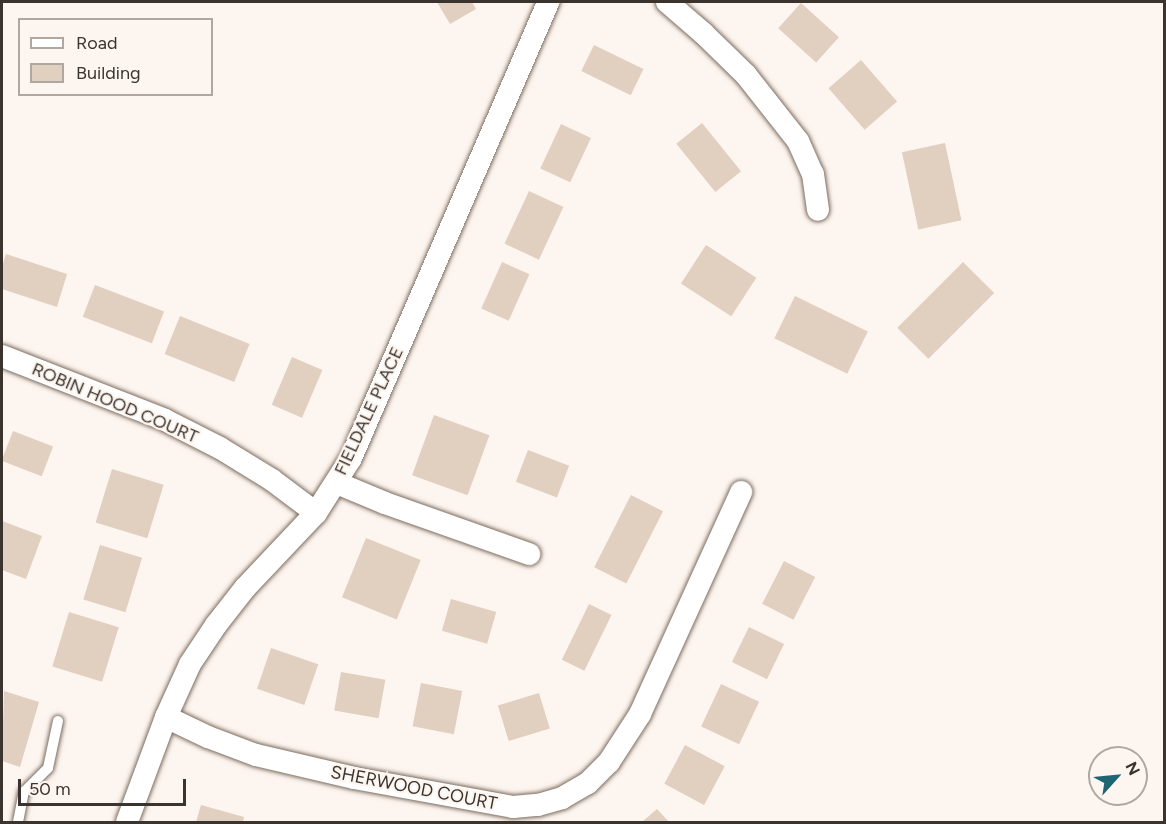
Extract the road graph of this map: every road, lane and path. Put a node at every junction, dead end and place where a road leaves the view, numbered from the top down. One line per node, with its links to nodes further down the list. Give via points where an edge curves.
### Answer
1 (548, 2): 5 (street, FIELDALE PLACE, via 351,459)
2 (667, 2): 3 (street, via 729,58 790,132 810,165)
3 (818, 210)
4 (2, 356): 7 (street, ROBIN HOOD COURT, via 165,420 263,474)
5 (337, 483): 7 (street, FIELDALE PLACE); 8 (street)
6 (741, 492): 9 (street, SHERWOOD COURT, via 640,714 609,762 588,783 562,798 513,807 365,780 256,754)
7 (316, 513): 9 (street, FIELDALE PLACE, via 245,588 216,625 190,664)
8 (529, 554)
9 (166, 717): 12 (street, FIELDALE PLACE)
10 (58, 721): 11 (lane, via 48,768 24,792)
11 (18, 822)
12 (127, 822)

